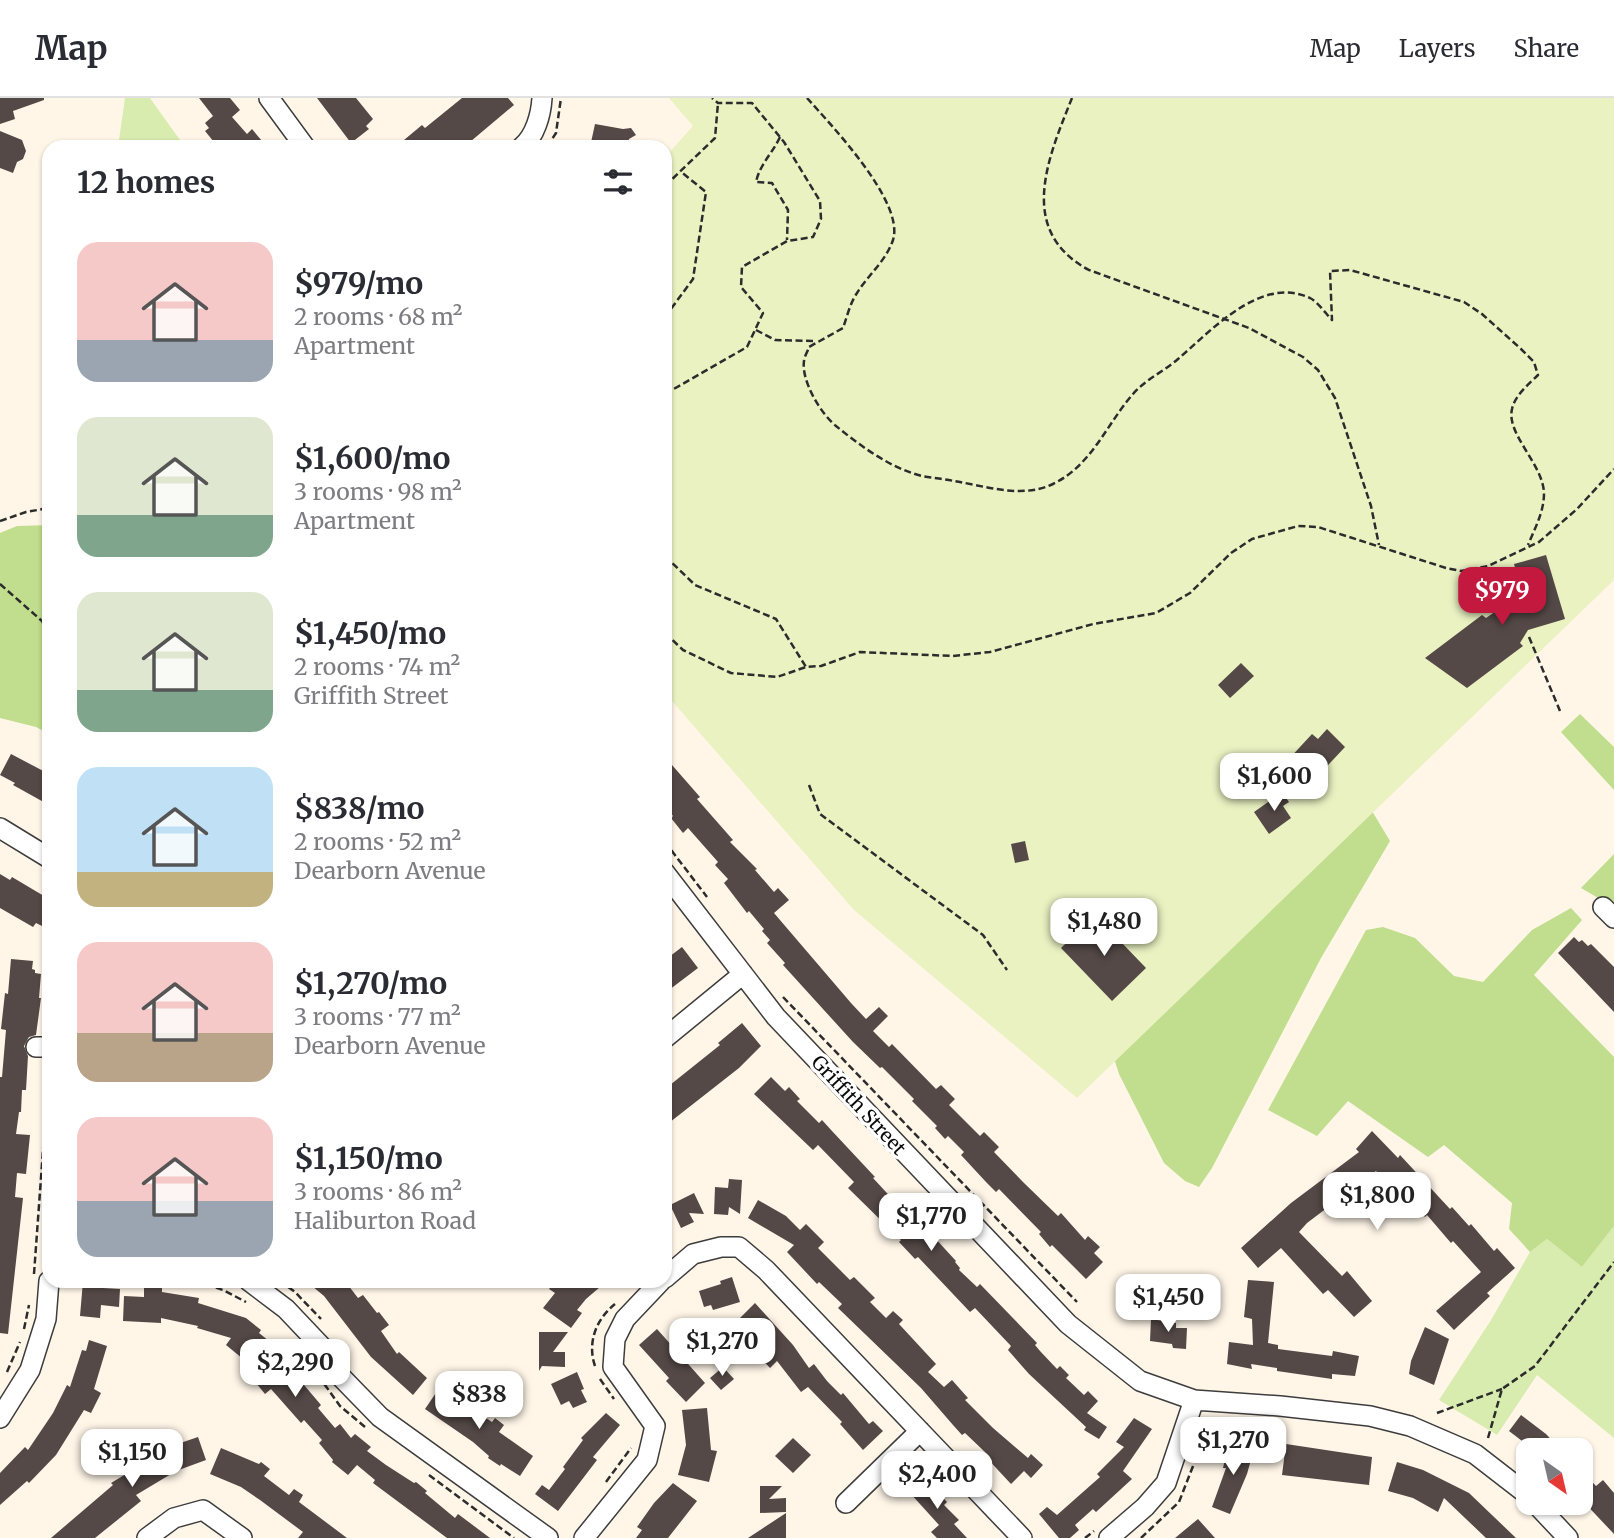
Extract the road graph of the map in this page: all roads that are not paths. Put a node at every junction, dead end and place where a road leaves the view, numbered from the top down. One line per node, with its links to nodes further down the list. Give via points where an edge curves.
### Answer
1 (269, 98): 3 (street)
2 (542, 98): 4 (street)
3 (300, 140)
4 (531, 140)
5 (0, 828): 6 (street)
6 (42, 854)
7 (672, 882): 8 (street, Griffith Street)
8 (743, 974): 9 (street); 14 (street, Griffith Street, via 776,1017 1068,1324 1140,1381)
9 (672, 1032)
10 (672, 1272): 16 (street, via 693,1254 739,1247)
11 (42, 1288): 15 (street, via 46,1319 30,1370)
12 (261, 1288): 23 (street, via 322,1347 342,1378 380,1416)
13 (654, 1288): 24 (street, via 625,1319 615,1339 613,1367 655,1426 647,1460)
14 (1195, 1400): 17 (street, Griffith Street, via 1370,1416 1410,1426 1475,1454); 20 (street, via 1166,1483 1145,1507)
15 (0, 1418)
16 (920, 1431): 18 (street); 25 (street)
17 (1516, 1486)
18 (846, 1503)
19 (1547, 1516): 26 (street)
20 (1102, 1534)
21 (147, 1538): 22 (street, via 174,1518 203,1510)
22 (242, 1538)
23 (548, 1538)
24 (584, 1538)
25 (1022, 1538)
26 (1568, 1538)

